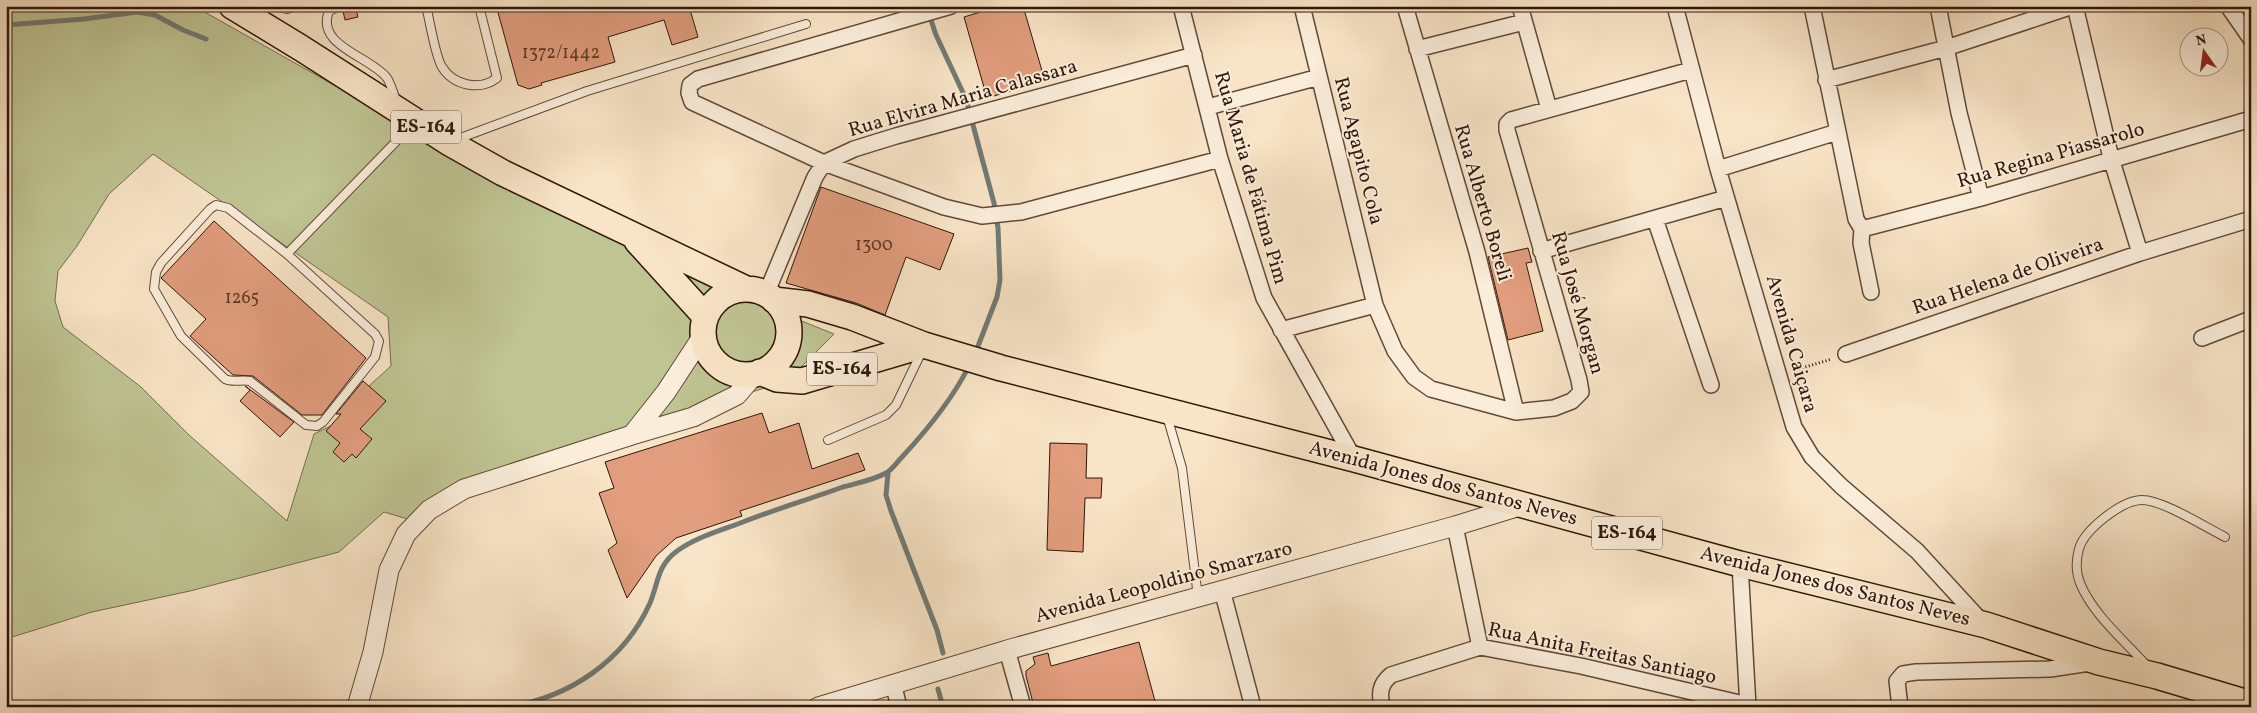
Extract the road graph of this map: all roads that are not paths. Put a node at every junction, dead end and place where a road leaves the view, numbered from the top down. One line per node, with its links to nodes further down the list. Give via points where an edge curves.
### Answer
1 (232, 6): 28 (highway, Avenida Jones dos Santos Neves / ES-164)
2 (275, 6): 3 (lane, via 287,9)
3 (296, 6)
4 (340, 6): 28 (lane, via 329,11 326,29 331,37 388,79)
5 (426, 6): 6 (lane, via 442,66 462,83 479,86 497,78)
6 (479, 6)
7 (1182, 6): 22 (street, Rua Maria de Fátima Pim)
8 (1302, 6): 24 (street, Rua Agapito Cola)
9 (1405, 6): 21 (street, Rua Alberto Boreli)
10 (1520, 6): 17 (street)
11 (1675, 6): 23 (street, Avenida Caiçara)
12 (1812, 6): 25 (street)
13 (1938, 6): 20 (street)
14 (2074, 6): 20 (street); 32 (street)
15 (2228, 6): 19 (street)
16 (945, 8): 34 (street, via 698,79 690,85 692,102)
17 (1524, 22): 21 (street); 27 (street)
18 (806, 24): 31 (lane, via 587,91)
19 (2251, 39)
20 (1946, 48): 25 (street); 37 (street)
21 (1417, 49): 57 (street, Rua Alberto Boreli, via 1477,252)
22 (1194, 55): 26 (street, Rua Maria de Fátima Pim); 34 (street, Rua Elvira Maria Calassara, via 854,149)
23 (1691, 70): 27 (street); 35 (street, Avenida Caiçara)
24 (1319, 77): 26 (street); 47 (street, Rua Agapito Cola)
25 (1826, 80): 30 (street)
26 (1208, 107): 33 (street, Rua Maria de Fátima Pim)
27 (1549, 109): 42 (street, Rua José Morgan, via 1511,120 1506,130)
28 (408, 116): 31 (highway, Avenida Jones dos Santos Neves / ES-164); 44 (lane)
29 (2251, 119): 32 (street, Rua Regina Piassarolo)
30 (1836, 132): 35 (street); 40 (street, via 1856,219)
31 (448, 142): 41 (highway, Avenida Jones dos Santos Neves / ES-164, via 503,173)
32 (2111, 158): 37 (street, Rua Regina Piassarolo); 43 (street)
33 (1220, 159): 34 (street, via 1007,214 988,216 944,207); 50 (street, Rua Maria de Fátima Pim, via 1264,298)
34 (824, 163): 46 (street)
35 (1718, 169): 36 (street, Avenida Caiçara)
36 (1726, 198): 38 (street); 67 (street, Avenida Caiçara, via 1794,427 1812,457 1840,486 1917,551)
37 (1981, 198): 40 (street, Rua Regina Piassarolo)
38 (1655, 219): 42 (street); 55 (street)
39 (2251, 219): 43 (street, Rua Helena de Oliveira)
40 (1862, 229): 45 (street, via 1861,243)
41 (629, 232): 46 (highway, Avenida Jones dos Santos Neves / ES-164); 49 (highway, Avenida Jones dos Santos Neves / ES-164)
42 (1541, 251): 57 (street, Rua José Morgan, via 1581,392 1572,401 1554,408)
43 (2140, 253): 53 (street, Rua Helena de Oliveira)
44 (286, 254): 44 (lane, via 228,208 216,206 161,263 154,289 181,336 225,379 230,382 250,381 306,425 317,426 375,358 378,341 375,334)
45 (1871, 292)
46 (762, 294): 49 (highway, Avenida Jones dos Santos Neves / ES-164, via 731,292 717,300); 52 (highway, Avenida Jones dos Santos Neves / ES-164, via 852,316); 54 (highway, ES-164, via 786,317 789,337 781,356)
47 (1375, 305): 50 (street); 57 (street, Rua José Morgan, via 1395,351 1414,377 1431,389)
48 (2251, 319): 51 (street)
49 (704, 326): 54 (highway, Avenida Jones dos Santos Neves / ES-164, via 710,356 725,370 745,375); 58 (street, via 666,392)
50 (1281, 330): 60 (street, Rua Maria de Fátima Pim)
51 (2202, 338)
52 (924, 345): 54 (highway, Avenida Jones dos Santos Neves / ES-164, via 802,381); 56 (highway, Avenida Jones dos Santos Neves / ES-164); 59 (lane, via 896,405 886,415)
53 (1846, 354)
54 (758, 373): 58 (street, via 737,395 716,407)
55 (1711, 385)
56 (1165, 410): 60 (highway, Avenida Jones dos Santos Neves / ES-164); 66 (lane, via 1182,468)
57 (1516, 412)
58 (632, 435): 75 (street, via 464,490 429,510 406,534 389,570 373,652)
59 (828, 440)
60 (1354, 459): 61 (highway, Avenida Jones dos Santos Neves / ES-164)
61 (1524, 505): 62 (street, Avenida Leopoldino Smarzaro); 64 (highway, Avenida Jones dos Santos Neves / ES-164)
62 (1455, 526): 65 (street, Avenida Leopoldino Smarzaro); 68 (street)
63 (2226, 537): 71 (lane, via 2158,503 2142,500 2117,508 2091,530 2079,548 2076,564 2084,590 2097,611)
64 (1740, 564): 67 (highway, Avenida Jones dos Santos Neves / ES-164); 74 (street)
65 (1222, 590): 66 (street, Avenida Leopoldino Smarzaro); 79 (street)
66 (1198, 597): 69 (street, Avenida Leopoldino Smarzaro)
67 (1986, 625): 70 (highway, Avenida Jones dos Santos Neves / ES-164)
68 (1480, 647): 74 (street, Rua Anita Freitas Santiago, via 1581,666); 80 (street, Rua Anita Freitas Santiago, via 1391,675 1379,695)
69 (1008, 650): 72 (street, Avenida Leopoldino Smarzaro); 78 (street)
70 (2099, 662): 71 (highway, Avenida Jones dos Santos Neves / ES-164); 81 (street, via 2050,669 1903,674 1898,681)
71 (2157, 676): 73 (highway, Avenida Jones dos Santos Neves / ES-164)
72 (893, 683): 76 (street, Avenida Leopoldino Smarzaro); 77 (street)
73 (2251, 704)
74 (1748, 706)
75 (357, 707)
76 (818, 707)
77 (899, 707)
78 (1023, 707)
79 (1253, 707)
80 (1382, 707)
81 (1900, 707)

